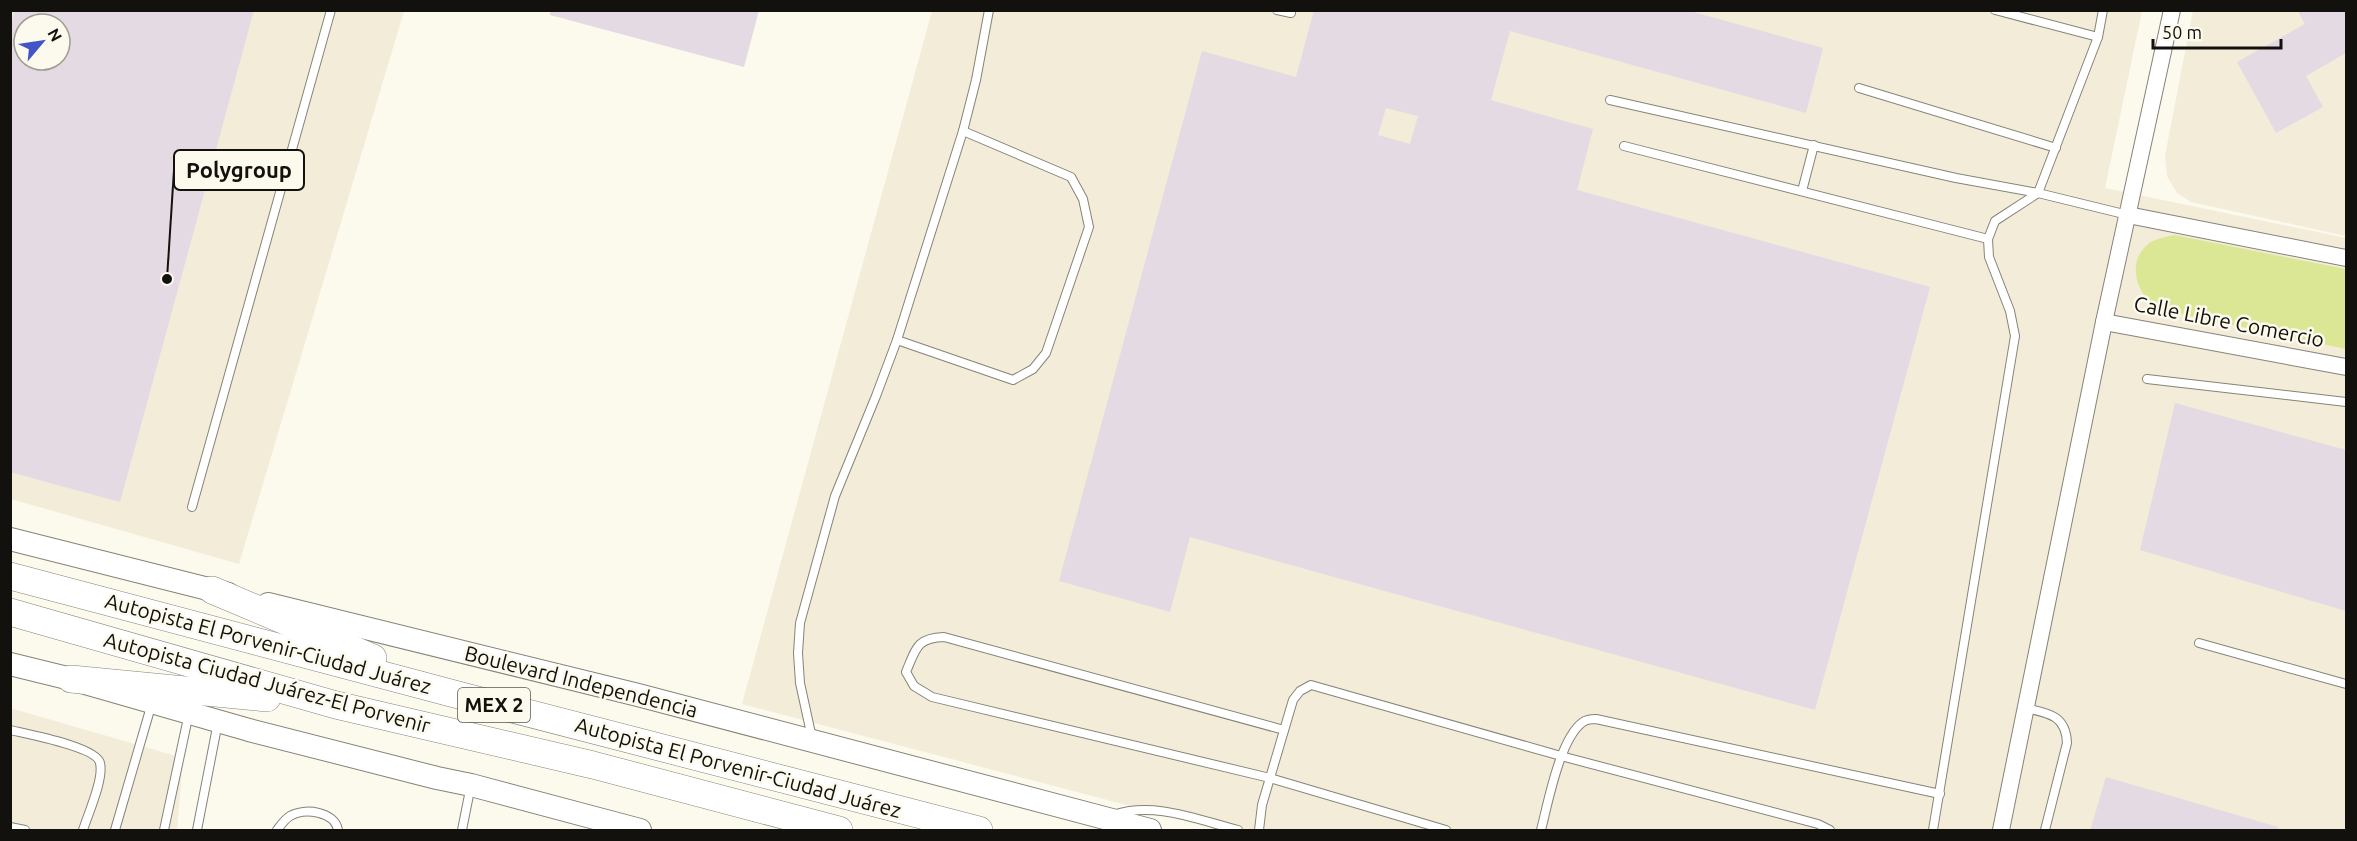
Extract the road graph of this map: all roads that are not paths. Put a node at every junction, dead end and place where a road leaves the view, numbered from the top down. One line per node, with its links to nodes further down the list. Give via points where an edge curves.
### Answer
1 (331, 10): 25 (lane)
2 (989, 10): 11 (lane)
3 (1277, 10): 7 (lane)
4 (1995, 10): 8 (lane)
5 (2103, 10): 8 (lane)
6 (2172, 10): 17 (street)
7 (1291, 14)
8 (2098, 38): 14 (lane)
9 (1859, 88): 14 (lane)
10 (1610, 100): 12 (lane)
11 (963, 132): 21 (lane); 21 (lane, via 1071,177 1083,199 1089,226 1046,353 1033,369 1013,380)
12 (1814, 145): 15 (lane); 16 (lane)
13 (1624, 146): 15 (lane)
14 (2056, 148): 16 (lane)
15 (1802, 191): 18 (lane)
16 (2038, 193): 17 (lane); 18 (lane, via 1995,221)
17 (2128, 215): 19 (street); 20 (street)
18 (1988, 238): 46 (lane, via 1989,257 2010,311 2015,336)
19 (2346, 258)
20 (2104, 322): 22 (street, Calle Libre Comercio); 37 (street)
21 (897, 340): 42 (lane, via 835,496 800,623 800,682)
22 (2346, 367)
23 (2147, 379): 24 (lane)
24 (2346, 402)
25 (192, 507)
26 (10, 539): 28 (main road, Boulevard Independencia)
27 (10, 576): 34 (highway, Autopista El Porvenir-Ciudad Juárez / MEX 2)
28 (213, 590): 34 (highway); 42 (main road, Boulevard Independencia)
29 (10, 612): 36 (highway, Autopista Ciudad Juárez-El Porvenir / MEX 2)
30 (2199, 642): 33 (lane)
31 (10, 664): 32 (main road)
32 (71, 679): 35 (main road); 36 (highway)
33 (2346, 684)
34 (462, 696): 59 (highway, Autopista El Porvenir-Ciudad Juárez / MEX 2)
35 (152, 702): 38 (main road); 51 (lane)
36 (336, 705): 58 (highway, Autopista Ciudad Juárez-El Porvenir / MEX 2, via 593,765)
37 (2025, 708): 67 (street); 68 (lane, via 2053,715 2067,733)
38 (189, 713): 39 (main road); 52 (lane)
39 (218, 721): 45 (main road); 53 (lane)
40 (10, 730): 50 (lane, via 95,753 101,772)
41 (1284, 730): 43 (lane, via 1293,700 1311,685); 44 (lane); 44 (lane, via 944,637 930,638 917,645 906,672 914,686 932,698)
42 (813, 741): 47 (main road, Boulevard Independencia)
43 (1561, 756): 46 (lane, via 1584,721 1596,719); 64 (lane); 65 (lane, via 1818,824)
44 (1270, 778): 62 (lane); 63 (lane)
45 (471, 785): 56 (lane); 57 (main road)
46 (1940, 794): 66 (lane)
47 (1104, 818): 60 (main road, Boulevard Independencia); 61 (lane, via 1146,808)
48 (10, 827): 49 (lane)
49 (25, 831)
50 (83, 831)
51 (115, 831)
52 (164, 831)
53 (197, 831)
54 (277, 831): 55 (lane, via 289,816 306,812 331,816)
55 (339, 831)
56 (462, 831)
57 (640, 831)
58 (839, 831)
59 (979, 831)
60 (1150, 831)
61 (1238, 831)
62 (1259, 831)
63 (1446, 831)
64 (1541, 831)
65 (1830, 831)
66 (1933, 831)
67 (2001, 831)
68 (2045, 831)

